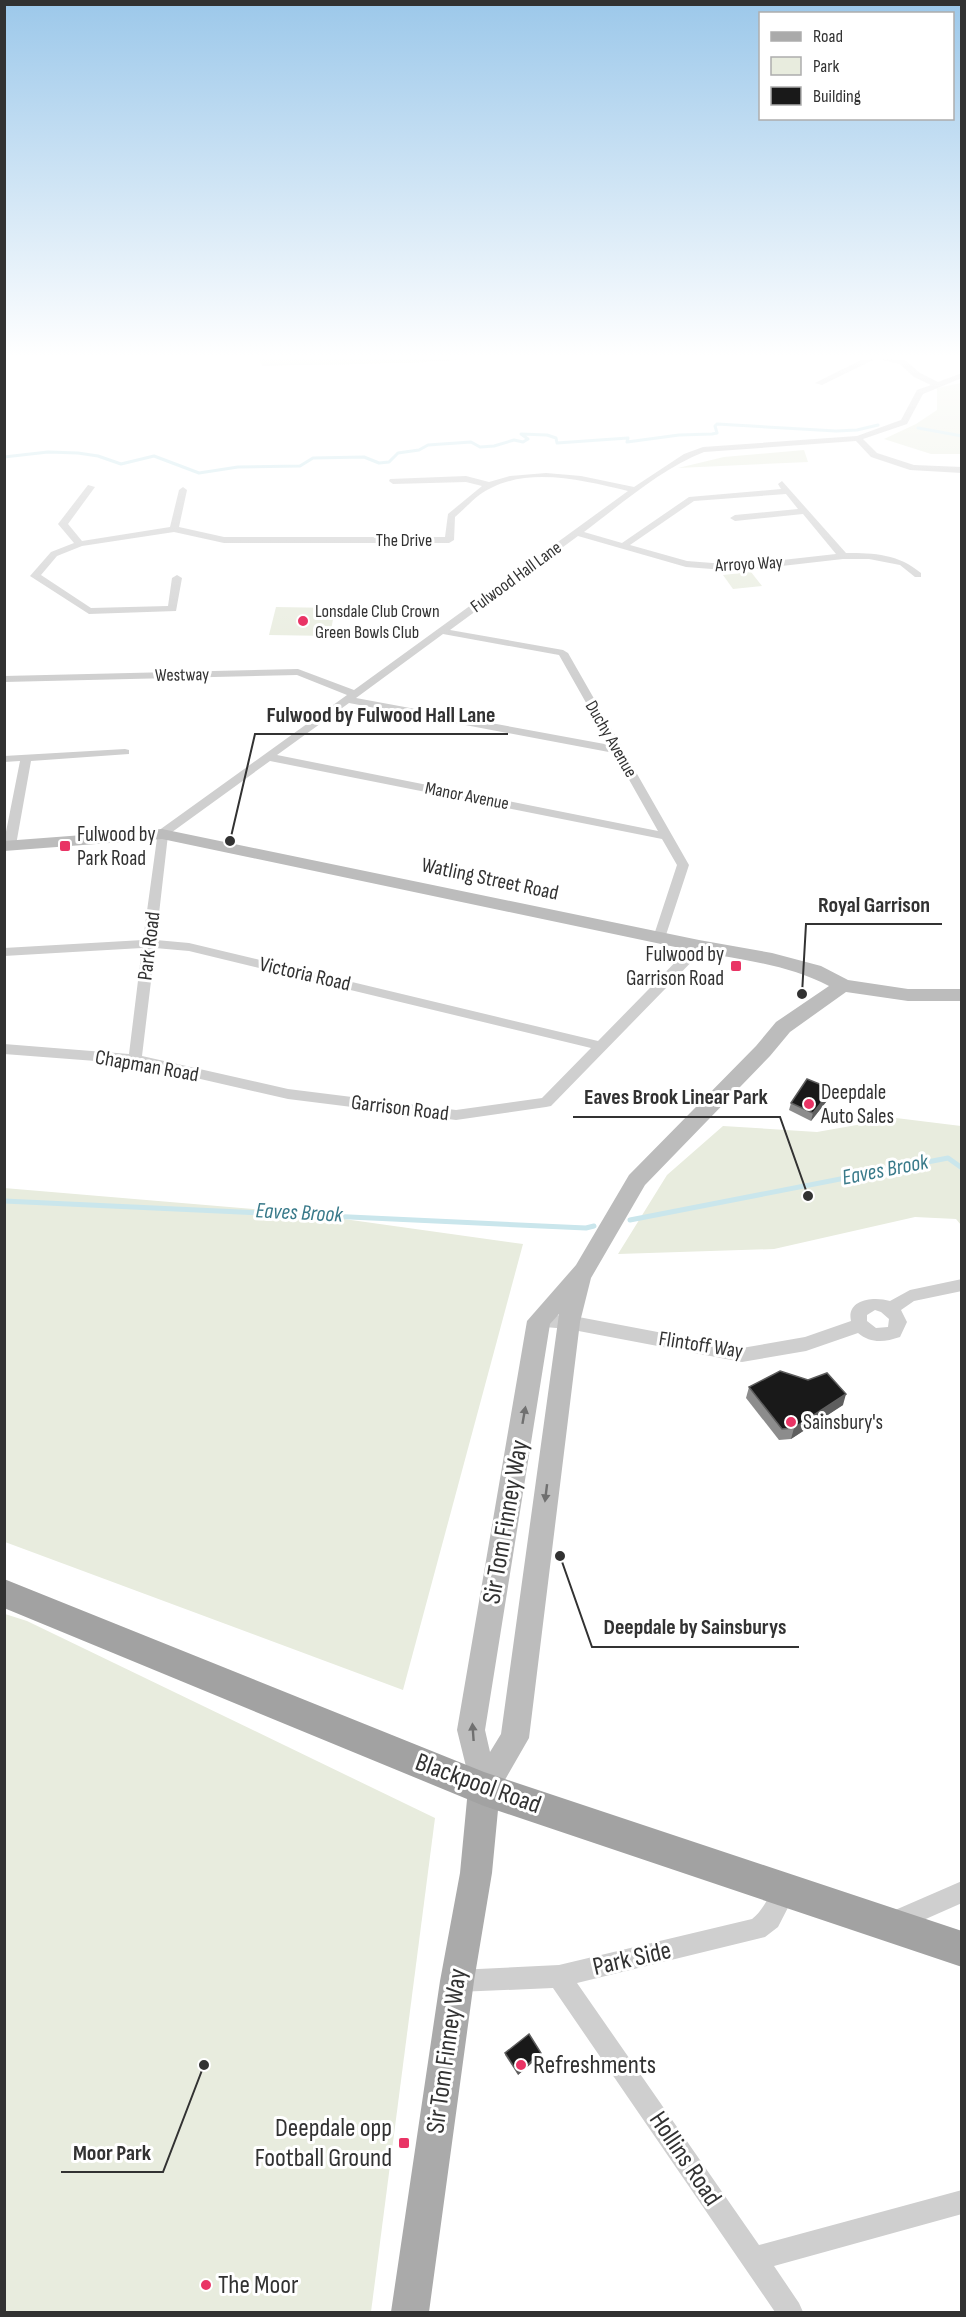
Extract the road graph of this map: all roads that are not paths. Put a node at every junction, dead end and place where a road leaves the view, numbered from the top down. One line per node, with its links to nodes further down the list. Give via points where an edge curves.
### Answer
1 (670, 467): 8 (street, Fulwood Hall Lane)
2 (910, 467): 3 (street)
3 (962, 471)
4 (393, 481): 5 (street, via 466,479)
5 (490, 485): 8 (street, The Drive, via 542,474); 11 (street, The Drive, via 451,516 449,540 224,540)
6 (91, 487): 13 (street, via 63,524)
7 (183, 490): 11 (street)
8 (635, 490): 12 (street, Fulwood Hall Lane)
9 (805, 511): 10 (street); 14 (street, via 785,487 692,499); 15 (street)
10 (735, 518)
11 (174, 529): 13 (street, The Drive)
12 (578, 533): 14 (street, Arroyo Way); 18 (street, Fulwood Hall Lane)
13 (81, 544): 17 (street, The Drive, via 54,554 35,576 88,611 173,609)
14 (623, 546): 15 (street, Arroyo Way, via 686,564 712,567 738,568)
15 (843, 556): 16 (street, Arroyo Way, via 869,556 903,563)
16 (918, 575)
17 (177, 578)
18 (441, 631): 20 (street, Fulwood Hall Lane); 21 (street, Duchy Avenue, via 562,653)
19 (4, 679): 20 (street, Westway, via 298,672)
20 (351, 697): 21 (street, Westway); 23 (street, Fulwood Hall Lane)
21 (618, 750): 27 (street, Duchy Avenue)
22 (125, 752): 24 (street)
23 (268, 757): 26 (street, Fulwood Hall Lane); 27 (street, Manor Avenue)
24 (26, 758): 25 (street); 28 (street)
25 (4, 759)
26 (162, 834): 28 (main road, Watling Street Road); 29 (main road, Watling Street Road); 30 (street, Park Road)
27 (666, 836): 29 (street, Duchy Avenue, via 683,865)
28 (7, 846)
29 (659, 938): 31 (main road, Watling Street Road)
30 (149, 944): 32 (street, Victoria Road); 35 (street, Victoria Road, via 189,947); 37 (street, Park Road)
31 (699, 946): 33 (main road, Watling Street Road, via 772,958 814,970); 35 (street, Garrison Road)
32 (4, 952)
33 (843, 985): 34 (main road, Watling Street Road, via 908,995); 39 (main road, Sir Tom Finney Way, via 783,1027 637,1180)
34 (962, 995)
35 (601, 1046): 38 (street, Garrison Road, via 546,1102 456,1115)
36 (4, 1049): 37 (street, Chapman Road)
37 (135, 1059): 38 (street, Chapman Road)
38 (288, 1094)
39 (584, 1271): 42 (main road, Sir Tom Finney Way); 43 (main road, Sir Tom Finney Way)
40 (962, 1285): 41 (street, via 910,1296)
41 (891, 1309): 44 (street, via 875,1304 863,1307 857,1317); 44 (street, via 899,1322 894,1332 877,1335)
42 (539, 1321): 43 (street, Flintoff Way); 46 (main road, Sir Tom Finney Way, one-way to 42, via 471,1730)
43 (568, 1322): 44 (street, Flintoff Way, via 742,1355 806,1344); 46 (main road, Sir Tom Finney Way, one-way to 46, via 515,1738)
44 (860, 1325)
45 (4, 1593): 46 (highway, Blackpool Road)
46 (484, 1789): 47 (highway, Blackpool Road); 52 (main road, Sir Tom Finney Way, via 476,1873)
47 (786, 1890): 49 (highway, Blackpool Road); 51 (street, Park Side, via 770,1919 757,1929)
48 (962, 1892): 49 (street)
49 (889, 1924): 50 (highway, Blackpool Road)
50 (962, 1949)
51 (559, 1976): 52 (street, Park Side); 54 (street, Hollins Road)
52 (457, 1981): 55 (main road, Sir Tom Finney Way)
53 (962, 2202): 54 (street)
54 (755, 2259): 56 (street, Hollins Road)
55 (410, 2313)
56 (790, 2313)

